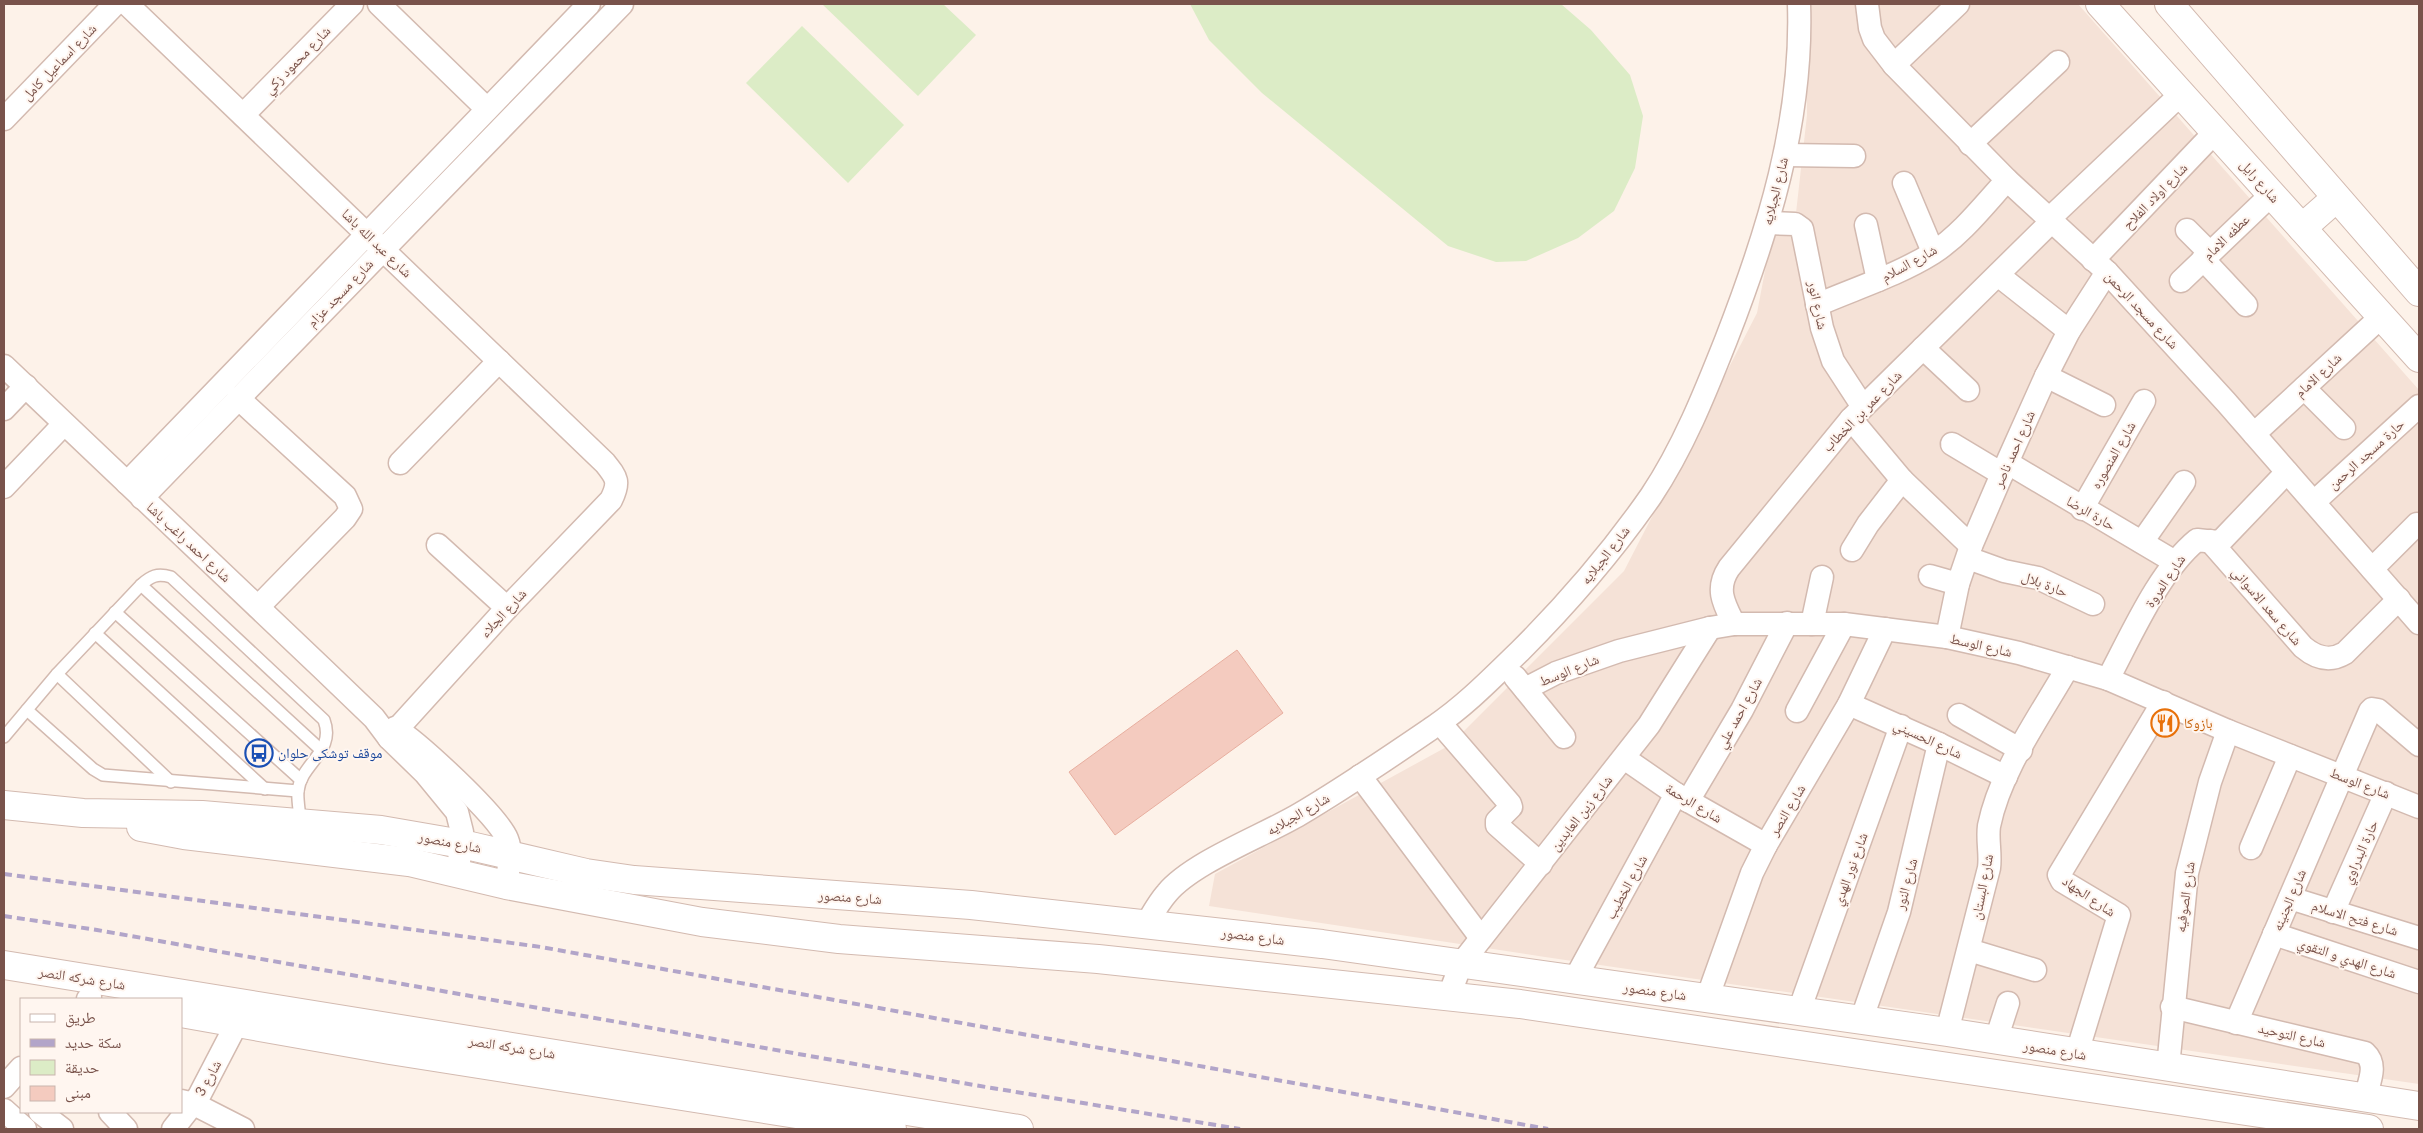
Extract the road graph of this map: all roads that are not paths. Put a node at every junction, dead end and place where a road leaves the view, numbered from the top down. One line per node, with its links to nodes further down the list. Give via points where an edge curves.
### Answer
1 (115, 4): 17 (street, شارع اسماعيل كامل)
2 (127, 4): 16 (street, شارع عبد الله باشا)
3 (352, 4): 16 (street, شارع محمود زكي)
4 (379, 4): 15 (street)
5 (589, 4): 15 (street, شارع مسجد عزام)
6 (622, 4): 31 (street, شارع مسجد عزام)
7 (1799, 4): 20 (street, شارع الجبلايه, via 1796,93)
8 (1867, 4): 13 (street, شارع مسجد الرحمن, via 1874,39)
9 (1958, 4): 13 (street)
10 (2100, 4): 14 (street, شارع رايل)
11 (2169, 4): 25 (street)
12 (2058, 62): 19 (street)
13 (1894, 65): 19 (street, شارع مسجد الرحمن)
14 (2181, 94): 18 (street, شارع رايل); 26 (street, شارع عمر بن الخطاب)
15 (487, 109): 31 (street, شارع مسجد عزام)
16 (243, 115): 31 (street, شارع عبد الله باشا)
17 (4, 119)
18 (2216, 131): 24 (street, شارع رايل); 34 (street, شارع اولاد الفلاح)
19 (1970, 144): 22 (street, شارع مسجد الرحمن)
20 (1785, 155): 21 (street); 27 (street, شارع الجبلايه)
21 (1854, 156)
22 (2007, 180): 26 (street, شارع مسجد الرحمن); 32 (street, شارع السلام, via 1976,214)
23 (1904, 183): 32 (street)
24 (2272, 194): 29 (street, شارع رايل); 33 (street, عطفه الامام)
25 (2336, 198): 29 (street); 38 (street)
26 (2050, 221): 34 (street, شارع مسجد الرحمن); 35 (street, شارع عمر بن الخطاب)
27 (1768, 223): 39 (street, شارع انور, via 1795,224 1802,229); 97 (street, شارع الجبلايه, via 1708,387 1652,494 1607,556)
28 (1866, 225): 36 (street)
29 (2302, 228): 41 (street, شارع رايل)
30 (2187, 230): 33 (street)
31 (375, 241): 45 (street, شارع عبد الله باشا); 51 (street, شارع مسجد عزام); 68 (street, شارع مسجد عزام)
32 (1933, 252): 36 (street, شارع السلام)
33 (2206, 256): 37 (street, عطفه الامام); 40 (street)
34 (2100, 266): 42 (street, شارع احمد ناصر); 59 (street, شارع مسجد الرحمن)
35 (1998, 275): 42 (street); 43 (street, شارع عمر بن الخطاب)
36 (1878, 280): 39 (street, شارع السلام)
37 (2182, 281)
38 (2419, 292)
39 (1818, 305): 56 (street, شارع انور, via 1833,361)
40 (2246, 305)
41 (2382, 316): 44 (street, شارع رايل); 49 (street, شارع الامام)
42 (2069, 331): 47 (street, شارع احمد ناصر)
43 (1923, 348): 50 (street); 56 (street, شارع عمر بن الخطاب)
44 (2419, 358)
45 (499, 361): 61 (street); 67 (street, شارع عبد الله باشا, via 606,463 614,474)
46 (4, 366): 48 (street, شارع احمد راغب باشا)
47 (2046, 376): 53 (street); 62 (street, شارع احمد ناصر)
48 (26, 386): 55 (street); 57 (street, شارع احمد راغب باشا)
49 (2304, 388): 58 (street); 59 (street, شارع الامام)
50 (1968, 390)
51 (238, 398): 68 (street, شارع مسجد عزام); 85 (street, via 345,496 351,509)
52 (2144, 401): 70 (street, شارع المنصوره)
53 (2104, 405)
54 (2419, 406): 69 (street, حارة مسجد الرحمن)
55 (4, 409)
56 (1857, 413): 64 (street, شارع انور); 90 (street, شارع عمر بن الخطاب, via 1724,574 1720,591)
57 (64, 424): 66 (street); 68 (street, شارع احمد راغب باشا)
58 (2344, 428)
59 (2254, 434): 63 (street, شارع مسجد الرحمن)
60 (1952, 444): 62 (street, حارة الرضا)
61 (400, 463)
62 (2005, 469): 70 (street, حارة الرضا); 76 (street, شارع احمد ناصر)
63 (2287, 472): 69 (street, شارع مسجد الرحمن); 72 (street, شارع المروة, via 2222,540)
64 (1902, 480): 75 (street); 76 (street, شارع انور)
65 (2184, 482): 73 (street)
66 (4, 487)
67 (617, 488): 86 (street, شارع الجلاء, via 602,510)
68 (134, 490): 85 (street, شارع احمد راغب باشا)
69 (2314, 502): 78 (street, شارع مسجد الرحمن)
70 (2082, 509): 73 (street, حارة الرضا)
71 (2418, 524): 78 (street)
72 (2210, 541): 77 (street, شارع المروة, via 2197,540); 83 (street, شارع سعد الاسواني, via 2303,647 2321,658 2338,657 2346,652)
73 (2142, 542): 77 (street, حارة الرضا)
74 (438, 545): 86 (street)
75 (1852, 550)
76 (1970, 552): 81 (street, شارع احمد ناصر); 84 (street, حارة بلال, via 2004,570 2038,578)
77 (2175, 562): 100 (street, شارع المروة)
78 (2372, 569): 83 (street, شارع مسجد الرحمن)
79 (1930, 576): 81 (street)
80 (1822, 577): 91 (street)
81 (1958, 584): 96 (street, شارع احمد ناصر)
82 (141, 585): 87 (lane); 115 (lane); 115 (lane, via 152,576 162,574 186,590 324,720 328,730)
83 (2399, 599): 89 (street, شارع مسجد الرحمن)
84 (2094, 604)
85 (258, 607): 110 (street, شارع احمد راغب باشا)
86 (507, 608): 110 (street, شارع الجلاء)
87 (115, 612): 95 (lane); 123 (lane)
88 (1787, 623): 90 (street, شارع الوسط); 91 (street, شارع الوسط); 126 (street, شارع احمد علي, via 1742,710)
89 (2419, 623)
90 (1734, 624): 93 (street, شارع الوسط)
91 (1812, 624): 92 (street, شارع الوسط)
92 (1844, 624): 94 (street, شارع الوسط); 105 (street)
93 (1710, 628): 101 (street, شارع الوسط, via 1618,651 1556,673); 118 (street, شارع زين العابدين, via 1671,693)
94 (1885, 629): 96 (street, شارع الوسط); 103 (street, شارع النصر)
95 (95, 634): 99 (lane); 124 (lane)
96 (1947, 636): 98 (street, شارع الوسط)
97 (1505, 665): 101 (street); 107 (street, شارع الجبلايه)
98 (2068, 667): 100 (street, شارع الوسط); 116 (street, شارع البستان)
99 (58, 674): 104 (lane); 122 (lane)
100 (2108, 679): 102 (street, شارع الوسط)
101 (1525, 689): 112 (street)
102 (2163, 702): 109 (street, شارع الوسط); 165 (street, شارع الجهاد, via 2059,875 2062,881 2119,916)
103 (1849, 704): 108 (street, شارع الحسيني); 132 (street, شارع النصر)
104 (27, 710): 111 (lane); 122 (lane, via 98,773)
105 (1797, 711)
106 (1959, 715): 116 (street)
107 (1440, 723): 119 (street, شارع الجبلايه); 135 (street, via 1510,804 1497,821 1498,825)
108 (1901, 726): 113 (street, شارع الحسيني); 158 (street, شارع نور الهدي)
109 (2228, 731): 117 (street, شارع الوسط); 157 (street, شارع الصوفيه, via 2208,790 2187,873)
110 (393, 733): 131 (street, شارع احمد راغب باشا, via 457,812); 134 (street, شارع احمد راغب باشا, via 426,752 495,822 508,840)
111 (4, 737)
112 (1564, 737)
113 (1939, 744): 120 (street, شارع الحسيني); 160 (street, شارع النور, via 1899,912)
114 (2419, 745): 121 (street, شارع الجنينه, via 2378,710 2372,709)
115 (321, 750): 123 (lane)
116 (2021, 750): 120 (street, شارع البستان)
117 (2290, 756): 121 (street, شارع الوسط); 133 (street)
118 (1624, 758): 126 (street, شارع الرحمة); 135 (street, شارع زين العابدين)
119 (1360, 776): 141 (street, شارع الجبلايه, via 1290,820 1196,869 1168,892); 143 (street)
120 (2006, 777): 146 (street, شارع البستان, via 1989,828 1991,856)
121 (2342, 777): 125 (street, شارع الوسط); 138 (street, شارع الجنينه)
122 (171, 782): 124 (lane)
123 (299, 786): 124 (lane); 130 (lane)
124 (265, 789)
125 (2386, 793): 128 (street, شارع الوسط); 140 (street, حارة البدراوي)
126 (1682, 798): 132 (street, شارع الرحمة); 150 (street, شارع الخطيب)
127 (4, 805): 129 (street, شارع منصور)
128 (2419, 807)
129 (83, 813): 130 (street, شارع منصور, via 202,815); 136 (street, شارع منصور, via 184,835 409,862)
130 (300, 822): 131 (street, شارع منصور, via 381,830)
131 (462, 844): 134 (street, شارع منصور); 136 (street, شارع احمد راغب باشا)
132 (1766, 845): 155 (street, شارع النصر, via 1742,898)
133 (2250, 848)
134 (511, 855): 137 (street); 139 (street, شارع منصور, via 586,873 634,880)
135 (1541, 864): 143 (street, شارع زين العابدين)
136 (458, 872): 137 (street, شارع منصور)
137 (506, 885): 145 (street, شارع منصور, via 702,922 839,939)
138 (2290, 898): 140 (street, شارع فتح الاسلام); 142 (street, شارع الجنينه)
139 (971, 905): 141 (street, شارع منصور); 145 (street)
140 (2333, 912): 144 (street, شارع فتح الاسلام)
141 (1147, 923): 147 (street, شارع منصور)
142 (2274, 934): 151 (street, شارع الهدي و التقوي); 162 (street, شارع الجنينه)
143 (1481, 938): 147 (street, شارع زين العابدين)
144 (2419, 938)
145 (968, 949): 153 (street, شارع منصور, via 1098,959)
146 (1969, 950): 149 (street); 163 (street, شارع البستان)
147 (1461, 964): 150 (street, شارع منصور); 153 (street, شارع زين العابدين)
148 (4, 965): 180 (street, شارع شركه النصر)
149 (2035, 970)
150 (1575, 980): 155 (street, شارع منصور)
151 (2419, 982)
152 (4, 984): 154 (street, شارع شركه النصر)
153 (1449, 996): 181 (street, شارع منصور, via 1679,1026)
154 (87, 998)
155 (1707, 999): 158 (street, شارع منصور)
156 (2008, 1003): 164 (street)
157 (2172, 1007): 162 (street, شارع التوحيد); 166 (street, شارع الصوفيه)
158 (1799, 1011): 160 (street, شارع منصور)
159 (182, 1013): 161 (street, شارع شركه النصر)
160 (1861, 1020): 163 (street, شارع منصور)
161 (237, 1023): 168 (street, شارع 3); 174 (street, شارع شركه النصر)
162 (2236, 1023): 167 (street, شارع التوحيد, via 2365,1053 2372,1066)
163 (1947, 1032): 164 (street, شارع منصور)
164 (1996, 1040): 165 (street, شارع منصور)
165 (2077, 1053): 166 (street, شارع منصور)
166 (2168, 1067): 167 (street, شارع منصور)
167 (2364, 1098): 169 (street, شارع منصور)
168 (187, 1103): 179 (street)
169 (2419, 1106)
170 (4, 1110): 175 (street)
171 (41, 1113): 176 (street)
172 (111, 1113): 177 (street)
173 (182, 1113): 178 (street, شارع 3)
174 (881, 1128)
175 (25, 1129)
176 (62, 1129)
177 (126, 1129)
178 (173, 1129)
179 (243, 1129)
180 (1019, 1129)
181 (2369, 1129)

